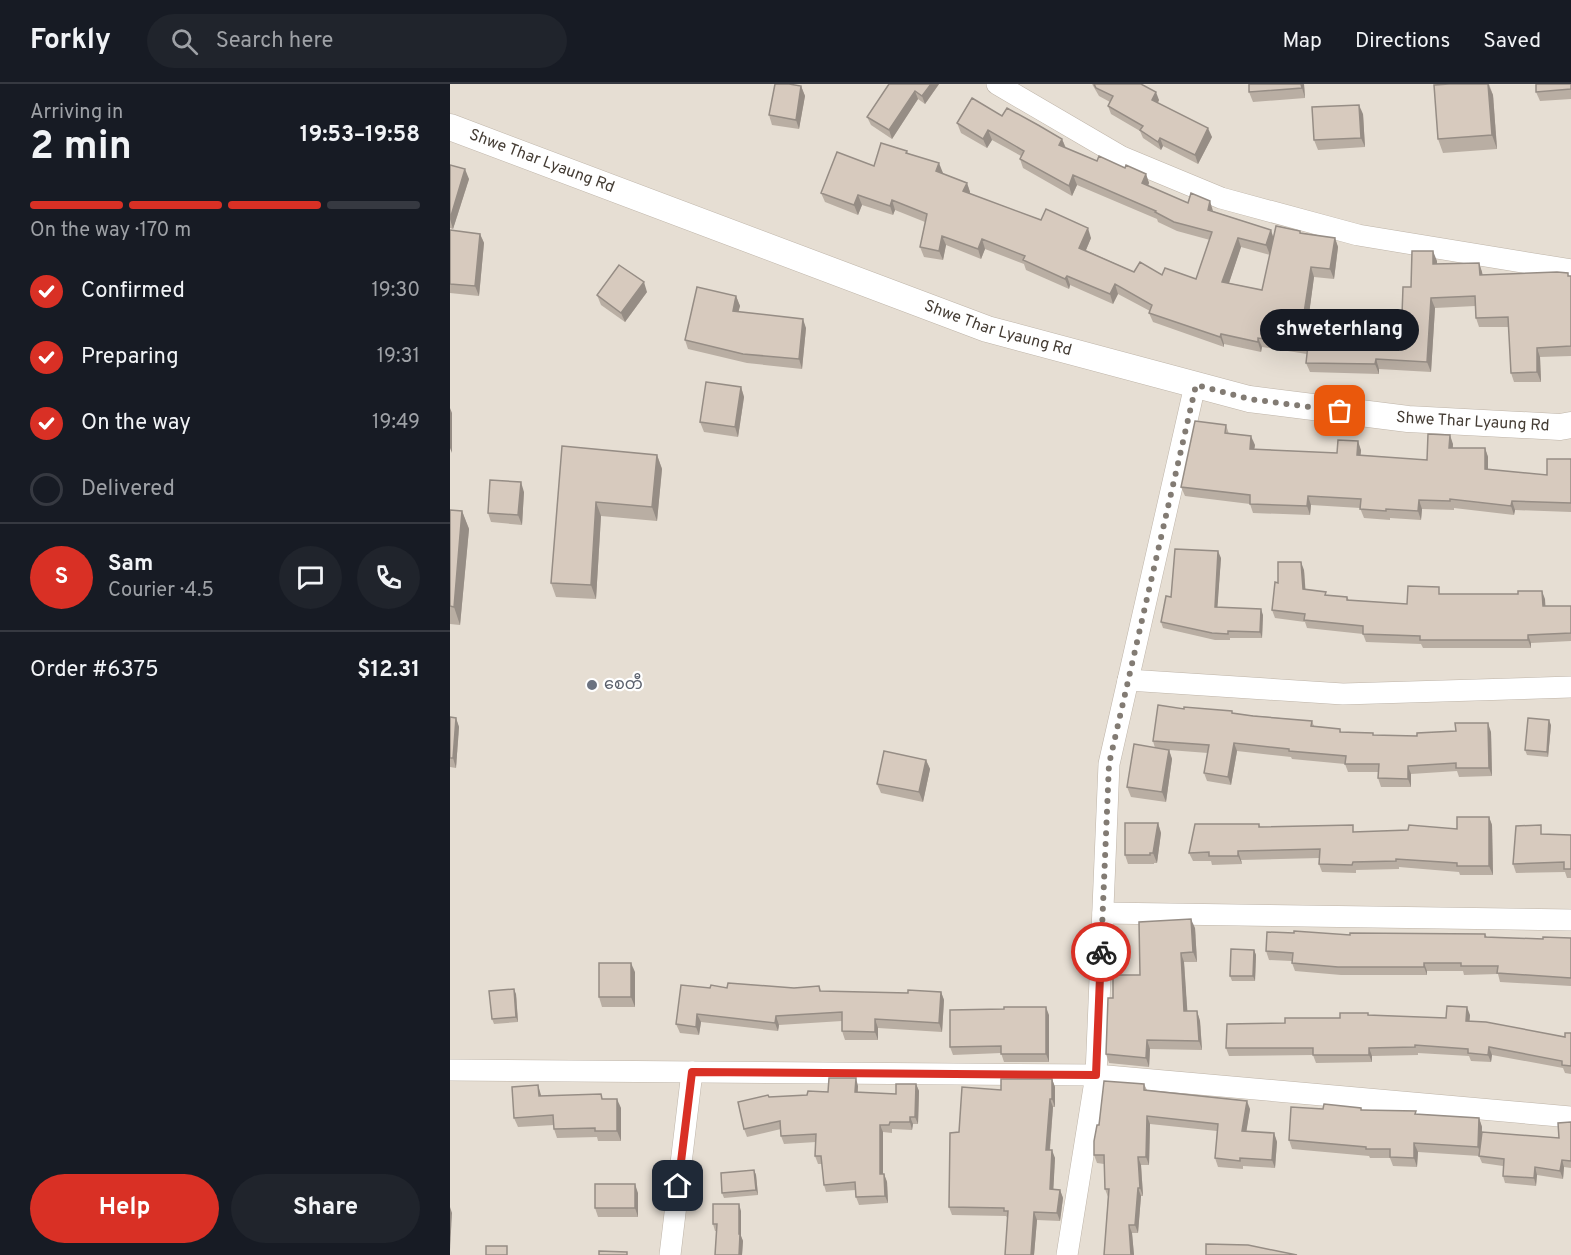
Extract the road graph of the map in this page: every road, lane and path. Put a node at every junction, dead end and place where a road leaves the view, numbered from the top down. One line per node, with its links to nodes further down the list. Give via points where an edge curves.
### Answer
1 (997, 84): 3 (street, via 1122,156 1221,198 1358,235)
2 (450, 127): 4 (street, Shwe Thar Lyaung Rd, via 987,329)
3 (1571, 270)
4 (1196, 385): 5 (street, Shwe Thar Lyaung Rd, via 1249,399 1408,419); 6 (street)
5 (1571, 425)
6 (1128, 680): 7 (street, via 1343,694); 8 (street, via 1109,764)
7 (1571, 687)
8 (1103, 913): 9 (street); 12 (street)
9 (1571, 920)
10 (450, 1070): 11 (street)
11 (692, 1072): 12 (street); 14 (street)
12 (1096, 1075): 13 (street); 15 (street)
13 (1571, 1117)
14 (670, 1255)
15 (1067, 1255)

